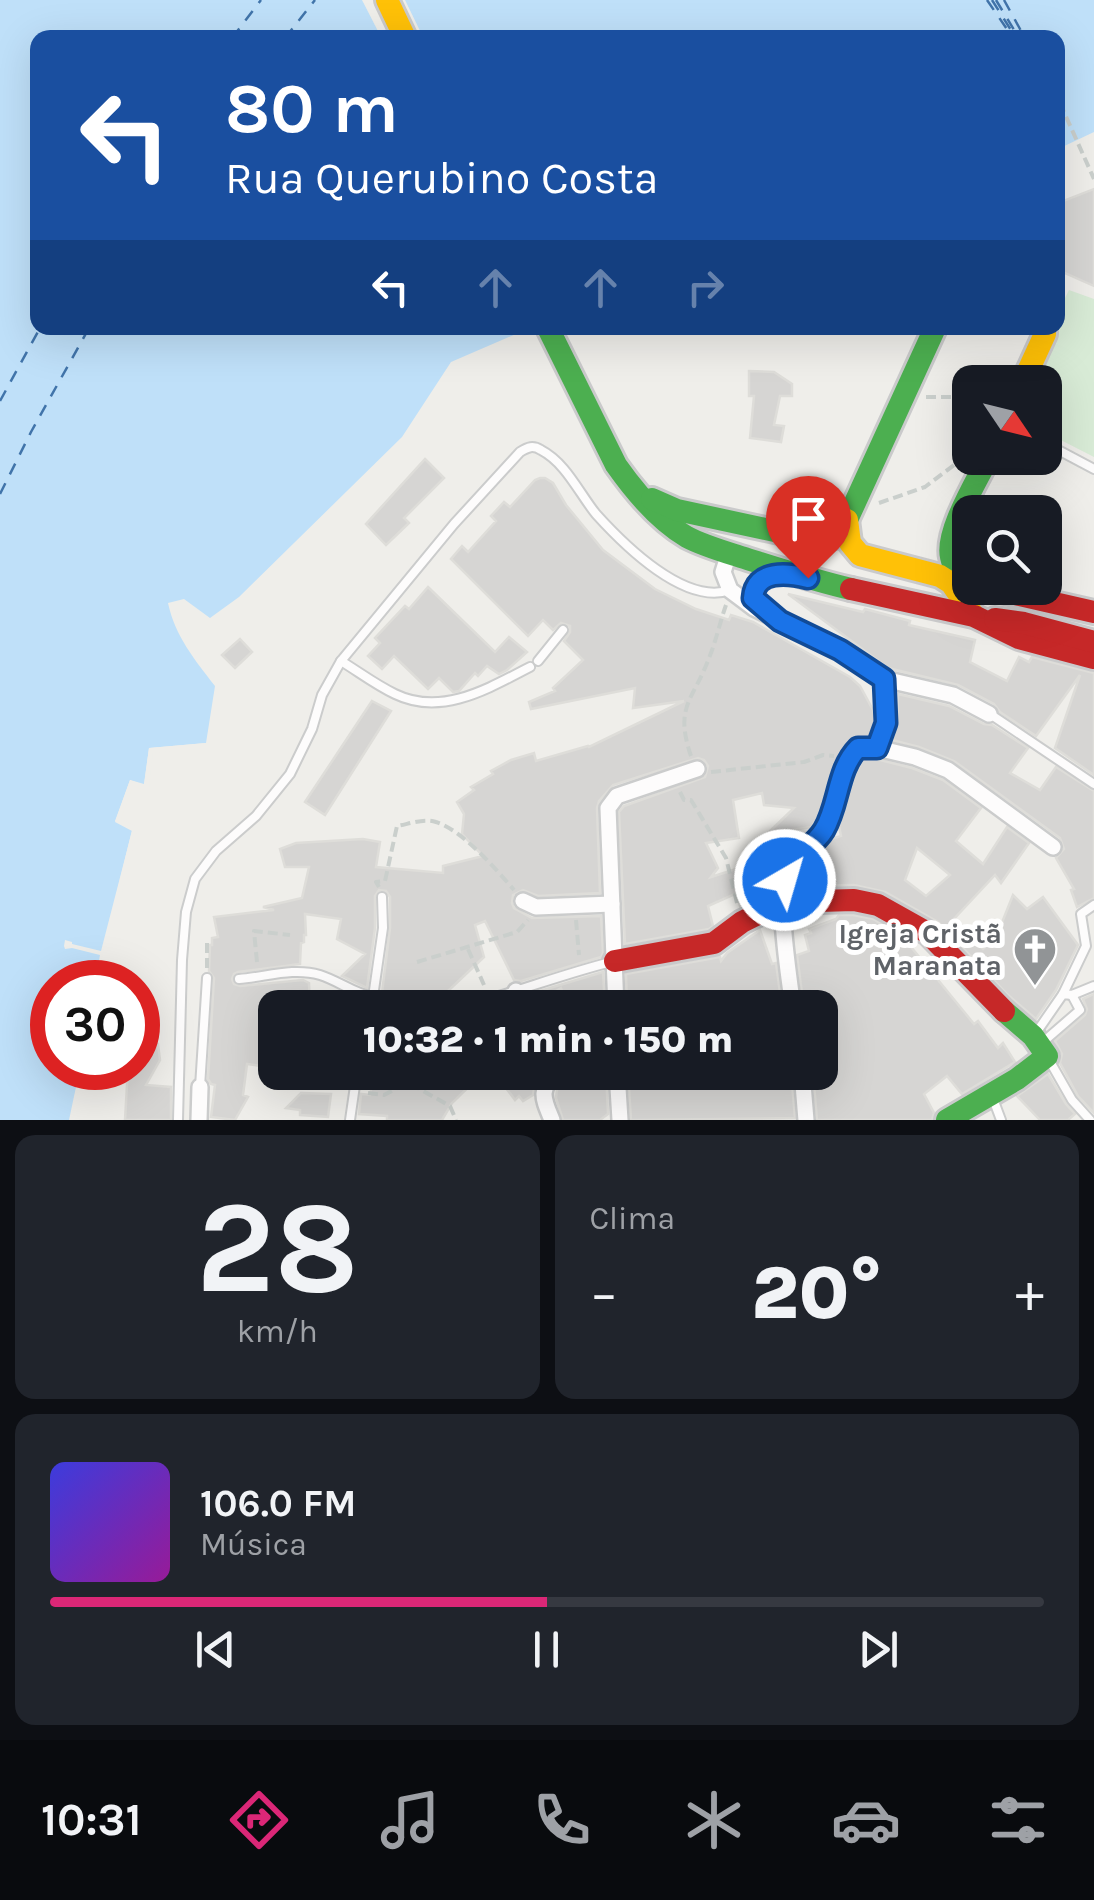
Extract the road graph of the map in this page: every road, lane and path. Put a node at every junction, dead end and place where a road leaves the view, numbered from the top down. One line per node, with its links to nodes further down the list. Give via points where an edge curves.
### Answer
1 (387, 0): 2 (street)
2 (401, 30)
3 (1065, 114): 4 (path)
4 (1094, 178)
5 (552, 335): 14 (street)
6 (932, 335): 9 (street)
7 (1045, 335): 8 (street)
8 (1030, 365)
9 (901, 397): 10 (path); 15 (street)
10 (952, 397)
11 (1062, 452): 13 (lane)
12 (952, 467): 15 (path, via 917,491)
13 (1094, 469)
14 (630, 485): 16 (street, via 664,506); 17 (street, via 690,538)
15 (850, 512): 16 (street, via 828,540); 22 (street, via 847,540 853,550 940,576)
16 (780, 532): 17 (street, via 747,536)
17 (729, 553): 18 (street); 19 (street, via 723,572)
18 (786, 572): 22 (street); 23 (street, via 754,588 753,598)
19 (730, 590): 23 (street); 27 (lane, via 697,590 667,577 628,547 547,454 528,447 454,524); 32 (path, via 685,709 682,728)
20 (1062, 605): 21 (street)
21 (1094, 612)
22 (974, 616): 25 (street); 26 (street, via 1019,638)
23 (780, 621): 28 (street)
24 (563, 630): 27 (lane, via 534,664 456,701 399,696)
25 (1094, 642)
26 (1094, 658)
27 (341, 661): 67 (lane, via 290,774 195,879 182,960)
28 (884, 679): 29 (street, via 952,695); 30 (street, via 886,723)
29 (989, 714): 34 (lane)
30 (877, 748): 31 (street, via 858,748); 35 (street, via 948,770)
31 (848, 758): 32 (path); 37 (street, via 820,837 786,870)
32 (695, 770): 33 (street)
33 (674, 778): 39 (street, via 611,801); 42 (path, via 726,858)
34 (1094, 784)
35 (1053, 847)
36 (382, 897): 38 (path, via 376,882 385,882 396,826 424,820 447,827 485,857); 54 (lane)
37 (782, 902): 42 (street); 58 (street); 60 (street, via 854,900 906,920)
38 (530, 904): 41 (street); 45 (path, via 528,921 517,932)
39 (612, 904): 41 (street); 46 (street)
40 (1094, 905): 59 (lane, via 1081,914 1086,946)
41 (575, 906): 48 (path)
42 (742, 922): 46 (street, via 714,943)
43 (290, 936): 49 (path, via 254,931)
44 (208, 940): 50 (path)
45 (468, 948): 47 (path); 55 (path)
46 (615, 961): 48 (lane); 57 (street)
47 (417, 962)
48 (580, 970): 56 (lane)
49 (258, 977): 51 (lane); 53 (lane, via 316,974)
50 (207, 978): 61 (lane)
51 (239, 979)
52 (1094, 986): 59 (lane)
53 (349, 990)
54 (374, 990)
55 (486, 990)
56 (519, 990)
57 (616, 990)
58 (791, 990)
59 (1068, 995): 60 (lane); 60 (lane, via 1080,1010)
60 (1040, 1046): 66 (street, via 1017,1079); 76 (lane)
61 (200, 1087): 68 (street)
62 (544, 1090): 71 (street)
63 (618, 1090): 72 (street)
64 (804, 1090): 73 (street)
65 (354, 1092): 69 (lane); 70 (path, via 384,1095 416,1086 450,1106)
66 (990, 1092): 74 (street); 75 (lane)
67 (178, 1120)
68 (198, 1120)
69 (350, 1120)
70 (456, 1120)
71 (552, 1120)
72 (620, 1120)
73 (806, 1120)
74 (947, 1120)
75 (1000, 1120)
76 (1090, 1120)

